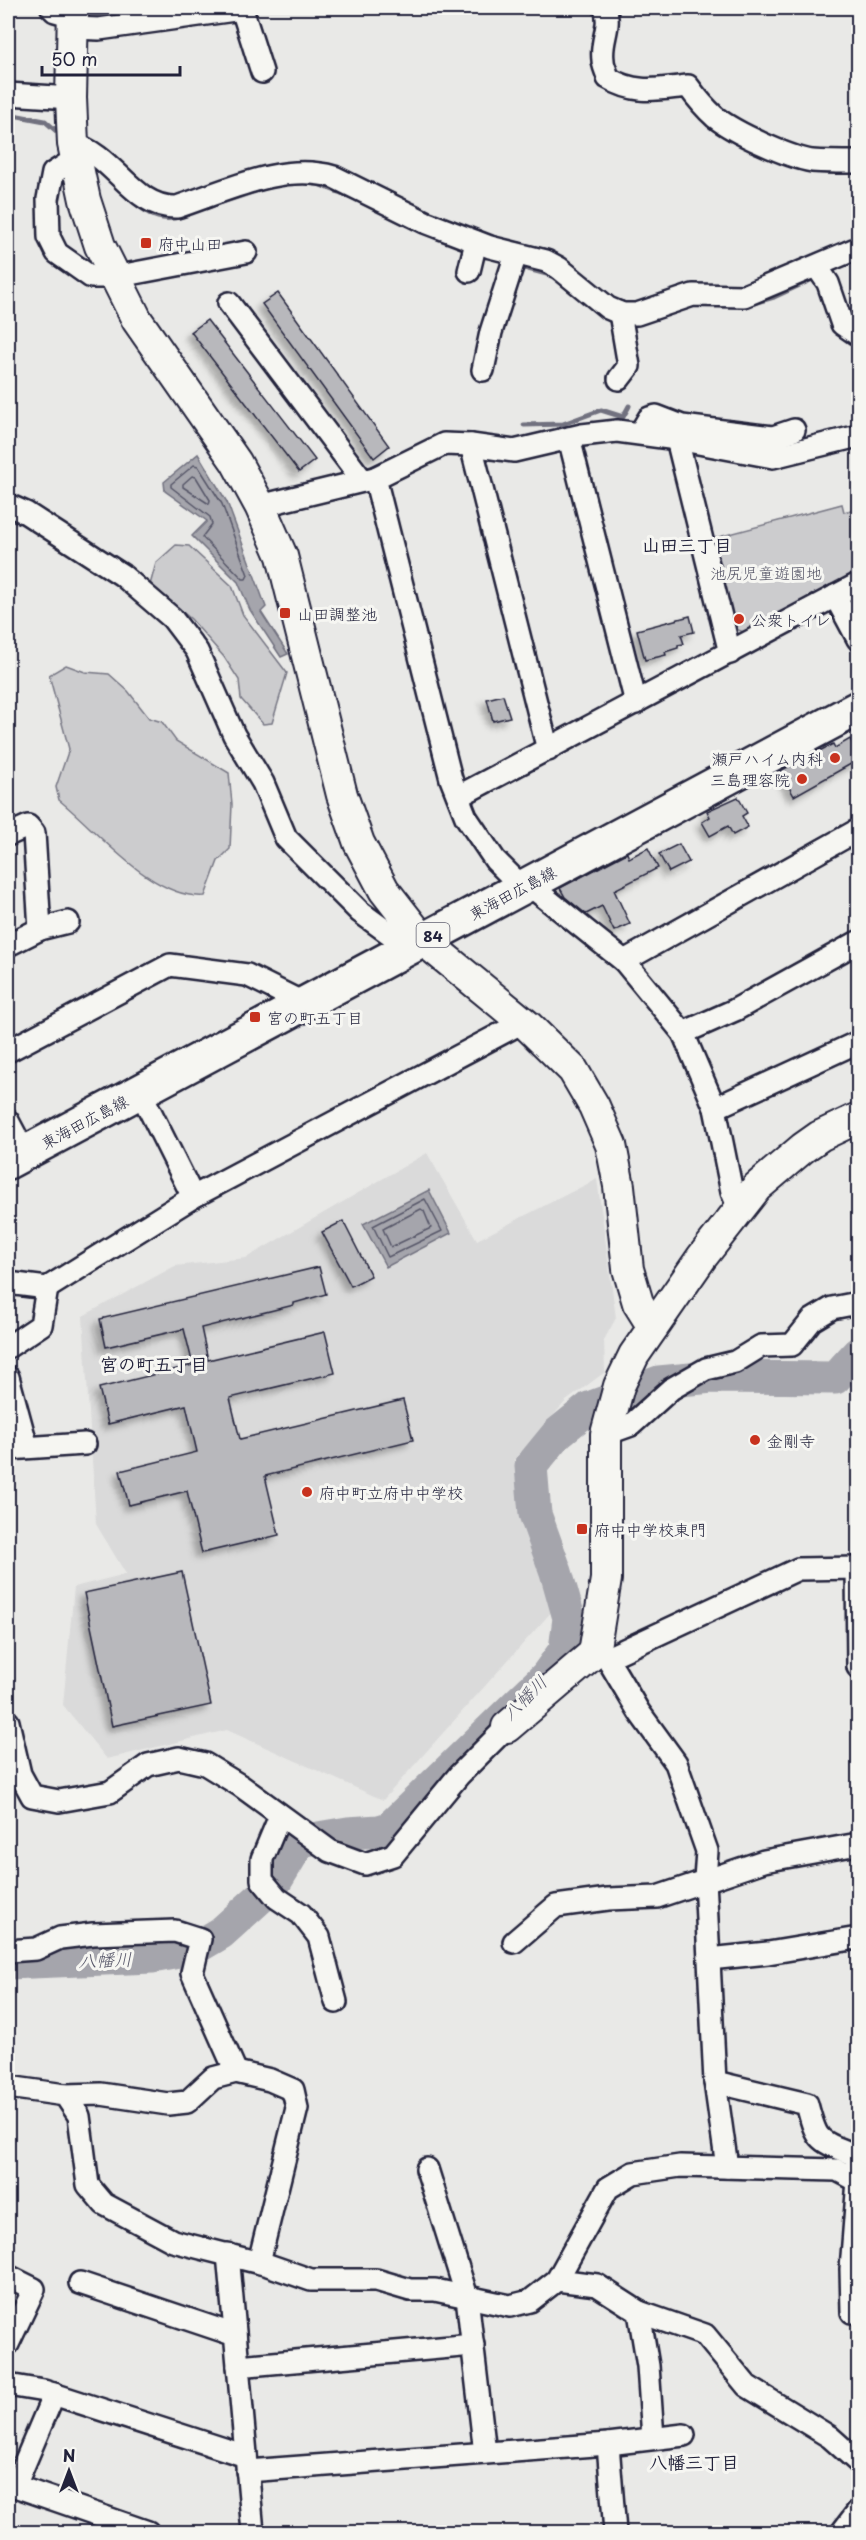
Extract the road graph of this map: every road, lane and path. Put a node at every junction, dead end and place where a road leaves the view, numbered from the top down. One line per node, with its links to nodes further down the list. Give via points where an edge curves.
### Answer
1 (605, 8): 7 (street, via 609,20 603,60 609,78 623,87 641,90 688,86 715,117 735,130 811,160)
2 (67, 15): 3 (street, via 99,29 242,9); 5 (street)
3 (262, 72)
4 (8, 94): 5 (street)
5 (71, 98): 6 (street)
6 (75, 154): 10 (street, via 87,147 144,198 164,207 177,207 279,174 320,173 424,222 473,254); 12 (street, via 85,200); 12 (street, via 53,173 48,199 50,237 57,253 92,277)
7 (858, 162)
8 (858, 248): 11 (street)
9 (246, 252): 12 (street)
10 (514, 261): 14 (street, via 546,261 559,268); 16 (street)
11 (821, 273): 14 (street, via 744,296 693,295); 15 (street, via 842,324)
12 (114, 276): 26 (street, via 138,320 236,462)
13 (229, 303): 24 (street)
14 (621, 320): 17 (street, via 629,366)
15 (858, 335)
16 (483, 370)
17 (619, 379)
18 (795, 430): 19 (street, via 773,437 682,426 656,417 650,418)
19 (640, 433): 21 (street, via 599,432); 22 (street)
20 (858, 436): 22 (street, via 773,457)
21 (569, 438): 23 (street, via 514,451); 31 (street)
22 (677, 439): 30 (street)
23 (471, 445): 24 (street, via 435,447); 33 (street)
24 (369, 480): 26 (street); 34 (street)
25 (8, 505): 40 (street, via 122,574 172,618 197,651 286,838 360,912 390,934)
26 (260, 506): 40 (street, via 282,556 342,795 359,843 384,890)
27 (858, 584): 28 (street)
28 (835, 596): 29 (street); 30 (street)
29 (858, 639)
30 (730, 653): 31 (street)
31 (636, 703): 33 (street)
32 (858, 708): 37 (main road, 東海田広島線 / 84)
33 (548, 750): 34 (street)
34 (459, 796): 37 (street, via 466,817 495,860)
35 (858, 830): 43 (street)
36 (8, 835): 39 (street, via 28,826 34,833)
37 (526, 885): 40 (main road, 東海田広島線 / 84); 43 (street)
38 (68, 922): 39 (street)
39 (40, 929): 42 (street)
40 (423, 940): 44 (main road, 東海田広島線 / 84); 45 (street)
41 (858, 942): 46 (street, via 735,1010)
42 (8, 945)
43 (624, 961): 46 (street)
44 (303, 1003): 48 (street, via 247,975 170,965); 49 (main road, 東海田広島線 / 84)
45 (523, 1022): 54 (street); 59 (street, via 573,1070 611,1144 628,1269 638,1303)
46 (683, 1033): 50 (street)
47 (858, 1042): 50 (street)
48 (8, 1051)
49 (140, 1091): 53 (main road, 東海田広島線 / 84); 54 (street)
50 (715, 1108): 55 (street)
51 (858, 1118): 55 (street, via 803,1148)
52 (8, 1121): 53 (street)
53 (16, 1158)
54 (193, 1197): 57 (street)
55 (738, 1208): 59 (street)
56 (8, 1283): 57 (street)
57 (47, 1288): 60 (street, via 41,1325)
58 (858, 1303): 62 (street, via 832,1308 812,1320 792,1345 761,1346 735,1362 706,1369 671,1389 631,1425)
59 (653, 1327): 62 (street, via 619,1386)
60 (8, 1347)
61 (8, 1377): 64 (street)
62 (606, 1434): 66 (street, via 606,1579)
63 (85, 1444): 64 (street)
64 (17, 1448)
65 (858, 1568): 66 (street, via 798,1569); 67 (street)
66 (600, 1656): 69 (street); 72 (street, via 676,1763 707,1851)
67 (858, 1667)
68 (8, 1722): 70 (street, via 20,1774 32,1796 59,1801 110,1792 148,1765 179,1758 205,1764)
69 (507, 1727): 70 (street, via 459,1775 393,1856 365,1864 330,1851)
70 (280, 1816): 77 (street, via 262,1858 262,1880 277,1898 301,1914 319,1937)
71 (858, 1844): 72 (street, via 764,1861)
72 (705, 1879): 74 (street, via 657,1897 556,1906); 76 (street)
73 (858, 1938): 76 (street)
74 (514, 1942)
75 (8, 1951): 78 (street, via 36,1949 60,1938 93,1934 175,1931 200,1939 192,1973)
76 (709, 1959): 79 (street)
77 (336, 2002)
78 (236, 2072): 81 (street, via 213,2078 187,2102 168,2104 101,2094); 86 (street, via 293,2090 297,2108)
79 (715, 2082): 82 (street); 84 (street, via 807,2104 814,2133 825,2143 855,2155)
80 (8, 2087): 81 (street)
81 (65, 2095): 85 (street, via 79,2116 88,2185 104,2204 173,2241)
82 (727, 2167): 84 (street, via 837,2170); 88 (street, via 680,2166 633,2173 608,2188)
83 (427, 2169): 90 (street)
84 (858, 2181): 92 (street)
85 (228, 2254): 86 (street); 93 (street)
86 (259, 2262): 90 (street, via 310,2280 376,2280 410,2290)
87 (8, 2276): 94 (street, via 34,2289)
88 (557, 2280): 90 (street, via 530,2301 510,2306); 91 (street, via 597,2285)
89 (81, 2283): 93 (street)
90 (467, 2296): 95 (street)
91 (639, 2312): 100 (street); 103 (street, via 705,2335 747,2386 830,2438)
92 (852, 2312)
93 (235, 2335): 96 (street)
94 (8, 2344)
95 (473, 2345): 96 (street); 102 (street)
96 (238, 2366): 104 (street)
97 (8, 2385): 98 (street)
98 (54, 2394): 104 (street); 106 (street, via 15,2486)
99 (684, 2435): 100 (street)
100 (653, 2438): 101 (street)
101 (608, 2444): 102 (street); 108 (street)
102 (485, 2453): 104 (street)
103 (858, 2462)
104 (247, 2464): 107 (street)
105 (858, 2511): 109 (street)
106 (148, 2532)
107 (253, 2532)
108 (615, 2532)
109 (842, 2532)

